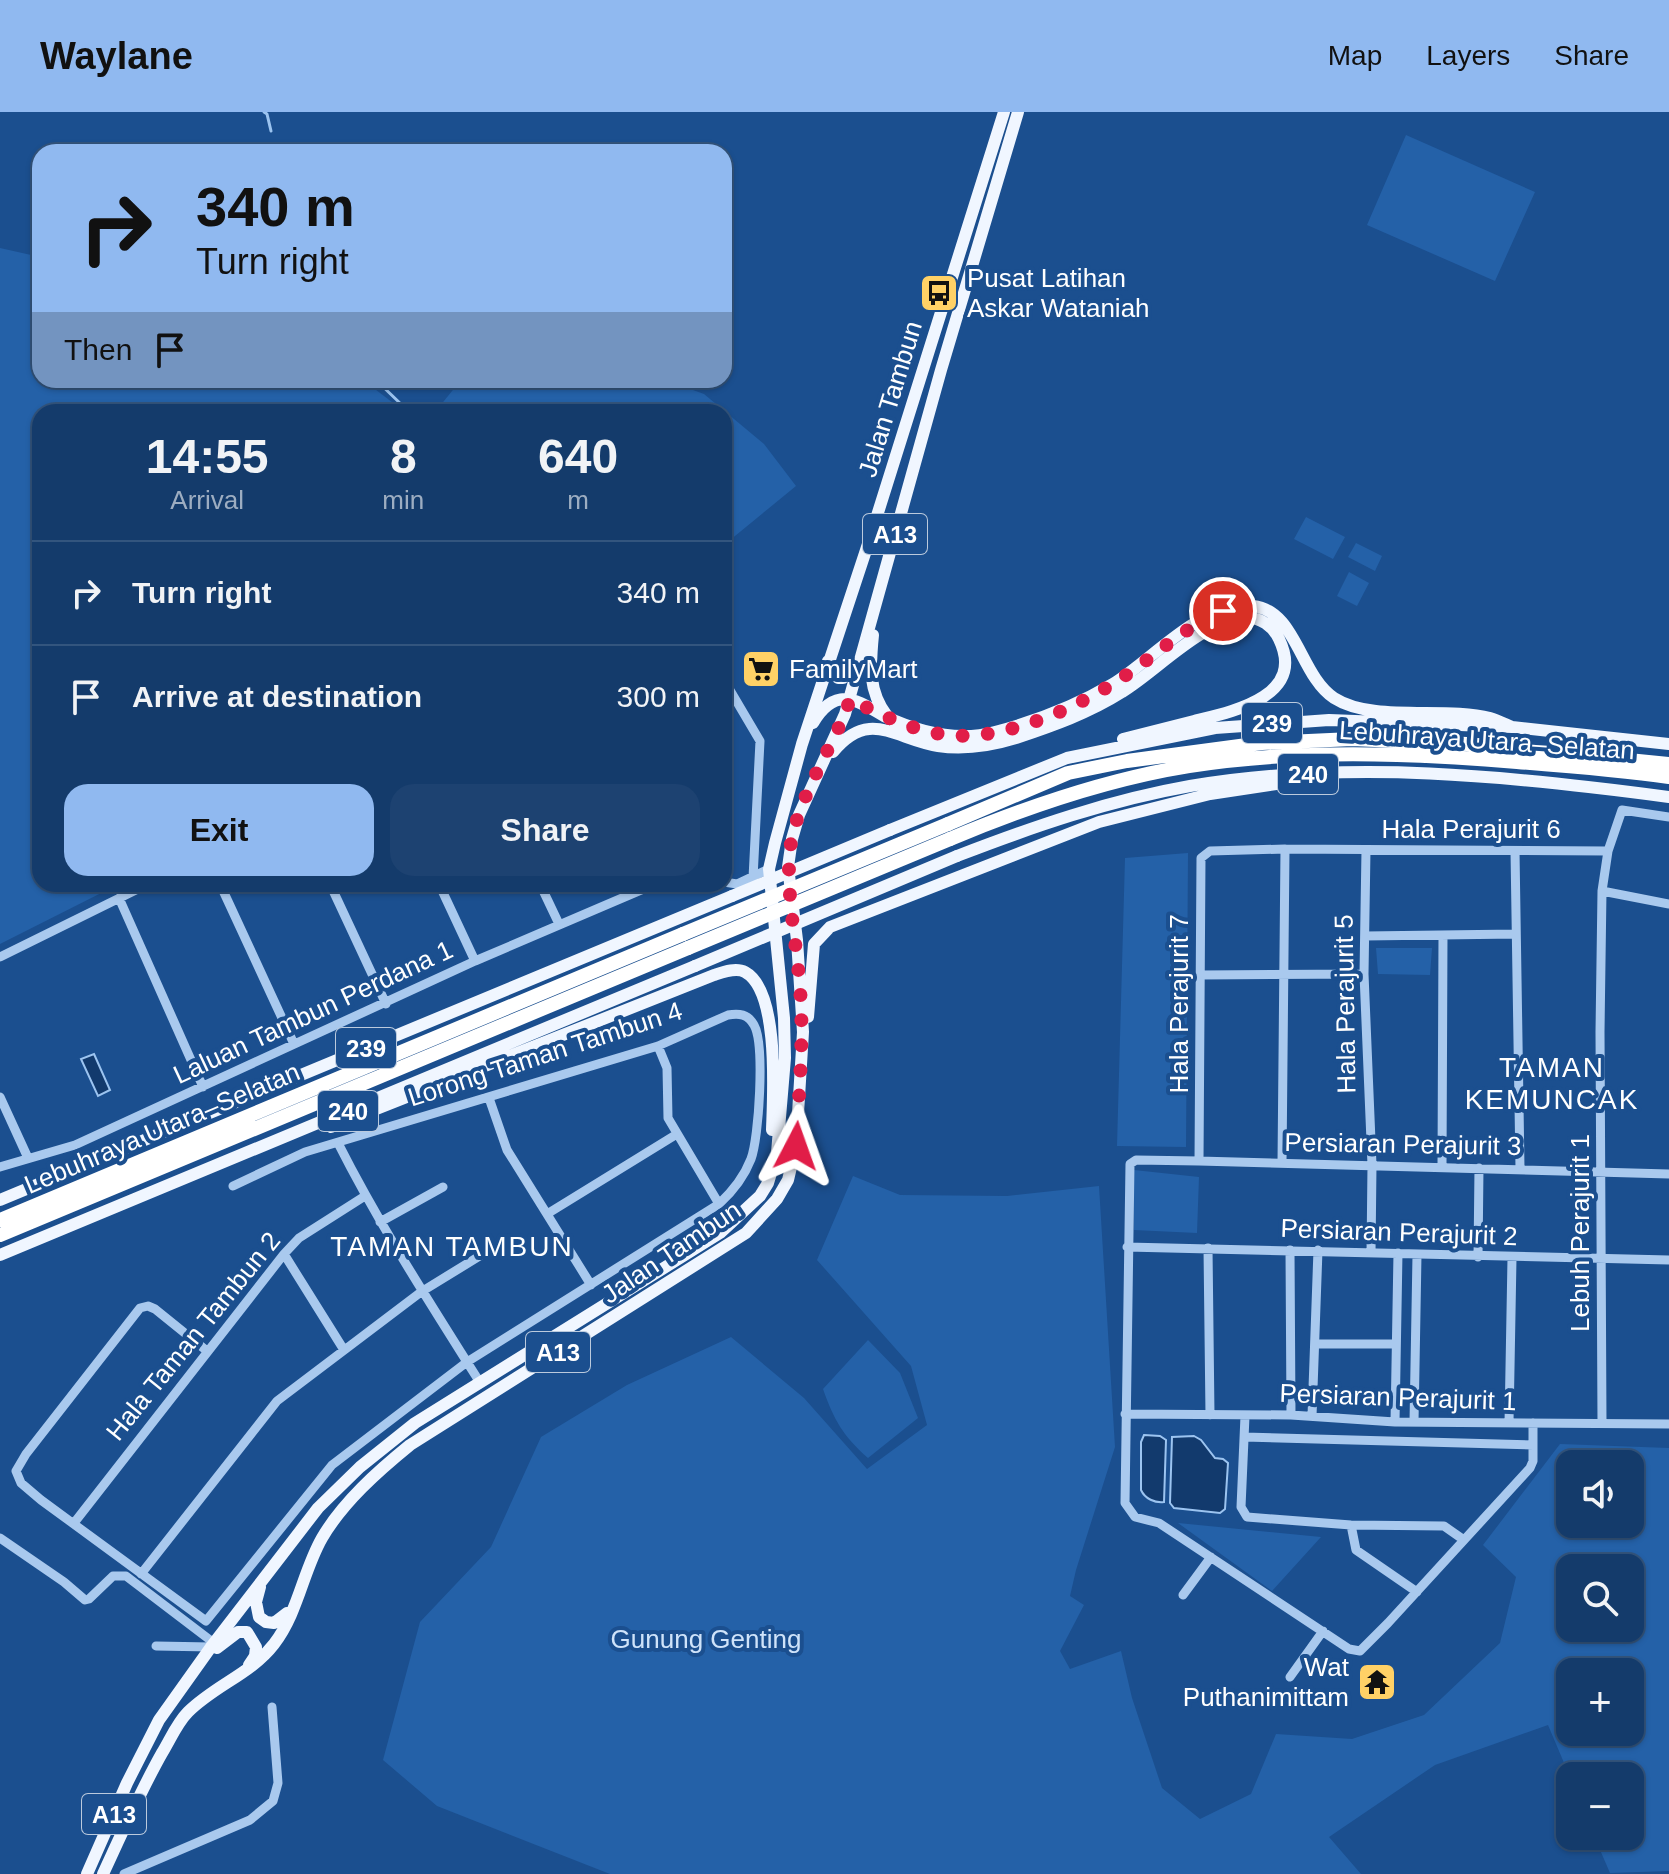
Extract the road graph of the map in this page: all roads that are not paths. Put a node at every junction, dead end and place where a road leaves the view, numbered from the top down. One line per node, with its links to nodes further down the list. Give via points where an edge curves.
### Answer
1 (1004, 112): 3 (main road, Jalan Tambun / A13)
2 (1018, 112): 4 (main road, Jalan Tambun / A13)
3 (945, 296): 4 (main road, via 938,345); 5 (main road, Jalan Tambun / A13)
4 (941, 366): 5 (main road, via 927,380 915,417); 6 (main road, Jalan Tambun / A13)
5 (903, 432): 8 (main road, Jalan Tambun / A13)
6 (880, 584): 7 (main road, Jalan Tambun / A13); 11 (main road, via 871,684)
7 (864, 649): 8 (main road, via 843,678 831,672); 10 (main road, Jalan Tambun / A13)
8 (828, 661): 13 (main road, Jalan Tambun / A13)
9 (732, 694): 29 (street, via 760,741)
10 (850, 699): 11 (main road); 13 (main road, via 825,707); 17 (main road, Jalan Tambun / A13)
11 (888, 718): 12 (main road, via 937,734 984,735 1008,729 1085,700 1209,617 1250,606 1262,607 1280,620 1316,681 1342,702 1488,717)
12 (1512, 727): 14 (main road, 239); 15 (main road, 239, via 1329,720 1264,724 1215,728)
13 (802, 742): 28 (main road, Jalan Tambun / A13)
14 (1669, 744)
15 (1067, 758): 17 (main road, via 1100,744 1251,705 1279,681 1284,658 1274,630 1258,618 1236,619 1199,635 1091,710 988,746 935,746 868,728 842,741); 74 (main road, 239, bridge)
16 (1669, 764): 22 (highway, Lebuhraya Utara–Selatan, via 1467,744 1352,739 1262,743 1068,773)
17 (821, 766): 51 (main road, Jalan Tambun / A13, via 799,815 788,867)
18 (1324, 773): 20 (main road, 240, via 1419,773); 51 (main road, via 1099,822 830,927 814,944); 59 (main road, 240, bridge, via 1189,786 1063,817 957,856)
19 (1669, 777): 22 (highway, Lebuhraya Utara–Selatan, via 1403,754 1313,753 1189,766)
20 (1669, 797)
21 (1669, 817): 27 (street, via 1627,809 1619,813)
22 (949, 832): 44 (highway, Lebuhraya Utara–Selatan, bridge)
23 (1285, 849): 24 (street, Hala Perajurit 6); 25 (street, Hala Perajurit 6); 47 (street)
24 (1366, 850): 26 (street, Hala Perajurit 6); 43 (street, Hala Perajurit 5)
25 (1210, 851): 49 (street, Hala Perajurit 7, via 1201,858)
26 (1515, 851): 27 (street, Hala Perajurit 6); 41 (street)
27 (1608, 851): 31 (street, Lebuh Perajurit 1)
28 (769, 869): 29 (street); 60 (main road, Jalan Tambun / A13, via 785,1058)
29 (753, 878): 30 (street)
30 (732, 883)
31 (1602, 891): 39 (street); 69 (street, Lebuh Perajurit 1)
32 (131, 892): 38 (street)
33 (224, 892): 52 (street)
34 (334, 892): 50 (street)
35 (443, 892): 46 (street)
36 (544, 892): 40 (street)
37 (628, 892): 40 (street, Laluan Tambun Perdana 1)
38 (119, 898): 45 (street); 54 (street)
39 (1669, 904)
40 (559, 924): 46 (street, Laluan Tambun Perdana 1)
41 (1516, 934): 42 (street); 68 (street)
42 (1443, 935): 43 (street); 66 (street)
43 (1365, 936): 48 (street, Hala Perajurit 5)
44 (686, 941): 77 (highway, Lebuhraya Utara–Selatan); 79 (highway, Lebuhraya Utara–Selatan)
45 (0, 957)
46 (475, 961): 50 (street, Laluan Tambun Perdana 1)
47 (1284, 973): 48 (street); 49 (street); 63 (street)
48 (1364, 974): 64 (street, Hala Perajurit 5)
49 (1201, 975): 62 (street, Hala Perajurit 7)
50 (386, 1004): 52 (street, Laluan Tambun Perdana 1)
51 (803, 1032): 124 (main road, Jalan Tambun / A13, via 796,1146 788,1180 767,1212 726,1246 400,1454 365,1485 321,1539)
52 (294, 1044): 54 (street, Laluan Tambun Perdana 1)
53 (658, 1046): 56 (street, Lorong Taman Tambun 4); 57 (street, via 667,1068 668,1118); 75 (street, Lorong Taman Tambun 4, via 737,1013 757,1032 755,1146 736,1185)
54 (203, 1087): 61 (street, Laluan Tambun Perdana 1, via 75,1145)
55 (0, 1097): 61 (street)
56 (489, 1098): 58 (street, Lorong Taman Tambun 4); 76 (street, via 502,1139)
57 (677, 1134): 75 (street); 76 (street)
58 (338, 1143): 71 (street, Lorong Taman Tambun 4, via 305,1152); 73 (street)
59 (258, 1149): 60 (main road, via 286,1145 736,970 751,977 768,1010); 88 (main road, 240)
60 (777, 1153): 101 (main road, Jalan Tambun / A13, via 760,1196 720,1233)
61 (28, 1158): 65 (street, Laluan Tambun Perdana 1)
62 (1199, 1161): 63 (street, Persiaran Perajurit 3); 81 (street, Persiaran Perajurit 3, via 1136,1160 1129,1166)
63 (1282, 1163): 64 (street, Persiaran Perajurit 3)
64 (1372, 1165): 66 (street, Persiaran Perajurit 3); 85 (street, Hala Perajurit 5)
65 (0, 1167)
66 (1442, 1167): 67 (street, Persiaran Perajurit 3)
67 (1479, 1168): 68 (street, Persiaran Perajurit 3); 90 (street)
68 (1520, 1168): 69 (street, Persiaran Perajurit 3)
69 (1601, 1172): 70 (street, Persiaran Perajurit 3); 92 (street, Lebuh Perajurit 1)
70 (1669, 1174)
71 (233, 1186)
72 (443, 1187): 78 (street)
73 (365, 1196): 78 (street); 87 (street, Hala Taman Tambun 2, via 299,1238)
74 (0, 1200)
75 (719, 1204): 94 (street)
76 (547, 1214): 94 (street)
77 (0, 1220)
78 (380, 1222): 95 (street)
79 (0, 1235)
80 (504, 1241): 95 (street)
81 (1127, 1247): 82 (street, Persiaran Perajurit 2); 102 (street)
82 (1208, 1248): 83 (street, Persiaran Perajurit 2); 103 (street)
83 (1290, 1250): 84 (street, Persiaran Perajurit 2); 104 (street)
84 (1318, 1250): 85 (street, Persiaran Perajurit 2); 96 (street)
85 (1371, 1253): 86 (street, Persiaran Perajurit 2)
86 (1398, 1253): 89 (street, Persiaran Perajurit 2); 97 (street)
87 (284, 1254): 98 (street); 99 (street, Hala Taman Tambun 2)
88 (0, 1255)
89 (1417, 1255): 90 (street, Persiaran Perajurit 2); 108 (street)
90 (1478, 1257): 91 (street, Persiaran Perajurit 2)
91 (1512, 1258): 92 (street, Persiaran Perajurit 2); 109 (street)
92 (1602, 1259): 93 (street, Persiaran Perajurit 2); 111 (street, Lebuh Perajurit 1)
93 (1669, 1260)
94 (591, 1285): 100 (street)
95 (421, 1292): 98 (street); 100 (street)
96 (1315, 1344): 97 (street); 106 (street)
97 (1396, 1344): 107 (street)
98 (344, 1350): 120 (street, via 264,1415)
99 (207, 1351): 115 (street, Hala Taman Tambun 2); 115 (street, via 155,1309 140,1308 26,1454 17,1467 18,1480)
100 (467, 1362): 101 (street); 120 (street, via 332,1465 211,1619 201,1620)
101 (479, 1381): 121 (main road, Jalan Tambun / A13, via 360,1467 318,1508)
102 (1125, 1414): 103 (street, Persiaran Perajurit 1); 119 (street, via 1125,1503 1135,1517 1159,1523)
103 (1210, 1415): 105 (street, Persiaran Perajurit 1)
104 (1291, 1415): 105 (street, Persiaran Perajurit 1); 106 (street, Persiaran Perajurit 1)
105 (1245, 1416): 113 (street)
106 (1312, 1416): 107 (street, Persiaran Perajurit 1)
107 (1395, 1422): 108 (street, Persiaran Perajurit 1)
108 (1414, 1422): 109 (street, Persiaran Perajurit 1)
109 (1509, 1423): 110 (street, Persiaran Perajurit 1)
110 (1533, 1423): 111 (street, Persiaran Perajurit 1); 114 (street)
111 (1602, 1423): 112 (street, Persiaran Perajurit 1)
112 (1669, 1424)
113 (1244, 1437): 114 (street, Persiaran Perajurit 1); 116 (street, via 1244,1515)
114 (1533, 1445): 118 (street, via 1531,1466)
115 (74, 1523): 120 (street)
116 (1351, 1525): 118 (street, via 1444,1526); 122 (street, via 1356,1550)
117 (0, 1538): 126 (street, via 85,1600 113,1576 126,1576)
118 (1464, 1540): 122 (street)
119 (1211, 1557): 123 (street); 125 (street)
120 (141, 1574)
121 (263, 1578): 124 (main road, via 256,1611 266,1622 283,1618); 126 (main road, Jalan Tambun / A13)
122 (1417, 1592): 125 (street, via 1365,1647 1353,1651)
123 (1183, 1595)
124 (297, 1600): 129 (main road, Jalan Tambun / A13, via 276,1641)
125 (1323, 1631): 130 (street)
126 (213, 1645): 127 (street); 128 (main road, Jalan Tambun / A13)
127 (156, 1646)
128 (197, 1667): 129 (main road, via 230,1637 247,1632 256,1647); 132 (main road, Jalan Tambun / A13, via 153,1731)
129 (243, 1674): 133 (main road, Jalan Tambun / A13, via 186,1713 142,1789)
130 (1290, 1677)
131 (272, 1707): 134 (street, via 278,1783 273,1801 250,1820)
132 (87, 1874)
133 (103, 1874)
134 (124, 1874)

